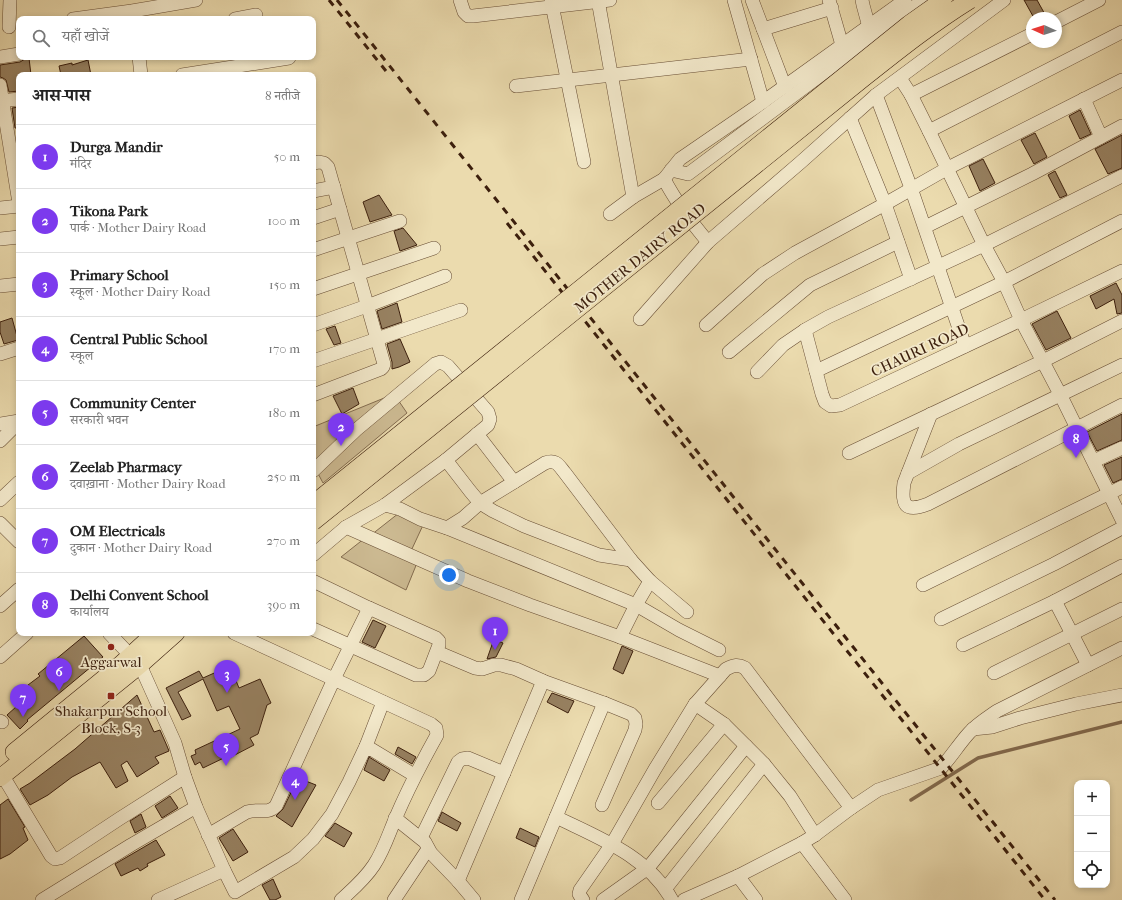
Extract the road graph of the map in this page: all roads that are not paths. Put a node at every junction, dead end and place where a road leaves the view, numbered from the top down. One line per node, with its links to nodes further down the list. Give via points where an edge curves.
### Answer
1 (10, 0): 20 (street)
2 (196, 0): 16 (street)
3 (460, 0): 14 (street, via 468,16)
4 (602, 0): 14 (street); 32 (street)
5 (734, 0): 27 (street)
6 (752, 0): 21 (street)
7 (862, 0): 19 (street)
8 (905, 0): 19 (street)
9 (924, 0): 54 (street, via 688,174)
10 (943, 0): 127 (main road, MOTHER DAIRY ROAD, bridge, via 909,24)
11 (970, 0): 130 (main road, MOTHER DAIRY ROAD, bridge, via 918,35 865,77)
12 (1004, 0): 33 (street)
13 (1099, 0): 18 (street)
14 (551, 3): 34 (street)
15 (830, 4): 21 (street); 24 (street)
16 (133, 10): 17 (street)
17 (93, 16)
18 (1062, 19)
19 (868, 26): 24 (street)
20 (9, 28)
21 (763, 29): 38 (street)
22 (1122, 32): 47 (street)
23 (1026, 37): 40 (street)
24 (842, 45): 38 (street)
25 (16, 54): 26 (street)
26 (0, 57)
27 (751, 59): 32 (street); 44 (street)
28 (139, 60): 30 (street)
29 (276, 60): 31 (street)
30 (141, 72)
31 (201, 72)
32 (611, 75): 34 (street); 59 (street)
33 (900, 78): 39 (street); 40 (street)
34 (567, 80): 37 (street); 51 (street)
35 (1122, 80): 42 (street)
36 (0, 85): 43 (street)
37 (516, 86)
38 (785, 87): 44 (street)
39 (876, 95): 45 (street); 57 (street)
40 (911, 95): 47 (street)
41 (16, 99): 43 (street)
42 (1084, 99): 48 (street); 52 (street)
43 (1, 101): 49 (street)
44 (763, 102): 54 (street, via 680,159)
45 (850, 118): 60 (street); 73 (street)
46 (1122, 126): 48 (street)
47 (929, 131): 52 (street)
48 (1101, 137): 62 (street)
49 (9, 140): 53 (street)
50 (316, 162): 56 (street, via 324,163 328,167)
51 (584, 162)
52 (948, 168): 57 (street); 62 (street)
53 (16, 172)
54 (668, 175): 59 (street); 73 (street, via 676,200)
55 (1122, 176): 75 (street)
56 (334, 187): 58 (street); 64 (street)
57 (911, 188): 60 (street); 69 (street)
58 (316, 190)
59 (632, 197): 65 (street)
60 (885, 204): 74 (street); 94 (street, via 795,253 764,274)
61 (16, 206): 63 (street)
62 (966, 207): 69 (street); 75 (street)
63 (0, 208)
64 (340, 208): 66 (street); 71 (street)
65 (610, 214)
66 (316, 217)
67 (400, 221): 71 (street)
68 (1122, 221): 83 (street)
69 (925, 227): 78 (street)
70 (16, 237): 72 (street)
71 (348, 238): 77 (street); 80 (street)
72 (0, 239)
73 (708, 242): 90 (street)
74 (898, 242): 82 (street); 99 (street, via 810,286)
75 (984, 245): 78 (street); 83 (street)
76 (434, 248): 80 (street)
77 (316, 249)
78 (938, 266): 82 (street); 88 (street)
79 (1122, 271): 91 (street, CHAURI ROAD)
80 (358, 274): 86 (street); 87 (street)
81 (445, 276): 87 (street)
82 (911, 279): 95 (street)
83 (1004, 282): 88 (street); 91 (street)
84 (16, 284): 85 (street)
85 (0, 286)
86 (316, 288)
87 (367, 306): 93 (street); 96 (street)
88 (952, 307): 97 (street); 104 (street)
89 (461, 310): 96 (street)
90 (640, 319)
91 (1021, 320): 97 (street, CHAURI ROAD); 102 (street)
92 (1122, 321): 102 (street)
93 (316, 324)
94 (706, 325)
95 (805, 330): 104 (street); 105 (street, via 783,345)
96 (377, 339): 101 (street); 106 (street, via 383,368)
97 (965, 346): 104 (street, CHAURI ROAD, via 840,405 831,406 825,402)
98 (16, 349): 100 (street)
99 (729, 352)
100 (0, 354)
101 (316, 360)
102 (1043, 361): 107 (street); 109 (street)
103 (1122, 366): 107 (street)
104 (816, 371)
105 (757, 372)
106 (316, 394)
107 (1061, 396): 113 (street); 121 (street, via 959,444)
108 (1122, 405): 113 (street)
109 (931, 414): 117 (street); 121 (street)
110 (16, 421): 111 (street)
111 (0, 424)
112 (16, 424): 115 (street)
113 (1077, 428): 119 (street); 121 (street, via 917,508 904,503 902,495)
114 (476, 434): 118 (street); 120 (street, via 488,424 488,412 448,366 441,362 434,364 356,430); 122 (street)
115 (0, 441)
116 (1122, 448): 119 (street)
117 (849, 453)
118 (446, 460): 128 (street); 129 (street)
119 (1094, 461): 125 (street)
120 (316, 468)
121 (908, 472)
122 (514, 482): 128 (street); 138 (street, via 545,463 557,463)
123 (16, 485): 126 (street)
124 (1122, 487): 125 (street)
125 (1109, 494): 131 (street); 142 (street)
126 (0, 500)
127 (316, 502)
128 (480, 503): 134 (street); 138 (street, via 493,512 575,546 599,555)
129 (385, 505): 133 (street); 134 (street)
130 (316, 520)
131 (1122, 520)
132 (0, 523): 136 (street)
133 (346, 527): 137 (street); 158 (street, via 468,582)
134 (447, 528): 145 (street)
135 (1122, 528): 150 (street)
136 (16, 534)
137 (316, 552)
138 (631, 560): 140 (street)
139 (1122, 566): 144 (street)
140 (650, 581): 145 (street); 149 (street)
141 (316, 582): 147 (street)
142 (924, 585)
143 (16, 591): 146 (street)
144 (1055, 600): 152 (street); 159 (street)
145 (636, 605): 158 (street); 162 (street)
146 (0, 606)
147 (369, 608): 160 (street); 163 (street, via 436,638 439,641)
148 (1122, 609): 152 (street)
149 (687, 612)
150 (941, 619)
151 (316, 630): 160 (street)
152 (1072, 634): 166 (street); 167 (street)
153 (24, 636): 164 (street)
154 (112, 636): 165 (street)
155 (153, 636): 165 (main road)
156 (171, 636): 165 (main road)
157 (241, 636): 169 (street)
158 (620, 637): 168 (street)
159 (963, 645)
160 (351, 646): 163 (street, via 416,675 424,675 429,671); 169 (street)
161 (1122, 648): 166 (street)
162 (718, 650)
163 (436, 652): 170 (street, via 475,668 501,665)
164 (0, 657)
165 (135, 660): 180 (main road, via 118,667); 183 (street, via 175,743)
166 (1088, 665): 176 (street, via 997,711)
167 (994, 673)
168 (720, 676): 174 (street); 187 (street, via 732,665 745,668)
169 (334, 679): 172 (street); 190 (street, via 276,806 267,812 248,812)
170 (543, 681): 173 (street); 181 (street)
171 (1122, 695): 176 (street, via 1027,716 992,727)
172 (383, 702): 177 (street); 182 (street, via 436,728 437,735)
173 (604, 703): 185 (street, via 631,714 636,724); 188 (street)
174 (695, 704): 175 (street); 194 (street)
175 (724, 724): 178 (street); 184 (street)
176 (974, 729): 187 (street, via 941,768 878,790)
177 (366, 746): 182 (street); 201 (street, via 332,814 313,839 294,857)
178 (746, 746): 179 (street); 196 (street)
179 (764, 764): 191 (street, via 790,796); 200 (street)
180 (1, 773): 183 (street, via 55,859)
181 (504, 773): 192 (street, via 468,758 462,758); 199 (street)
182 (414, 776): 189 (street)
183 (185, 777): 186 (street)
184 (658, 802)
185 (602, 805)
186 (196, 807): 190 (street); 203 (street)
187 (851, 808): 191 (street)
188 (556, 817): 194 (street); 208 (street)
189 (396, 818): 192 (street); 205 (street, via 375,865 362,882)
190 (208, 834): 197 (street)
191 (814, 835): 193 (street)
192 (421, 838): 195 (street)
193 (802, 843): 198 (street); 214 (street)
194 (612, 844): 196 (street); 209 (street, via 580,890 579,894)
195 (428, 849): 199 (street); 206 (street)
196 (648, 868): 200 (street); 210 (street)
197 (224, 870): 201 (street); 204 (street)
198 (738, 876): 202 (street); 213 (street)
199 (458, 882): 207 (street)
200 (666, 888): 211 (street)
201 (237, 896)
202 (702, 896): 212 (street)
203 (42, 900)
204 (158, 900)
205 (340, 900)
206 (394, 900)
207 (474, 900)
208 (521, 900)
209 (583, 900)
210 (603, 900)
211 (672, 900)
212 (684, 900)
213 (756, 900)
214 (845, 900)

